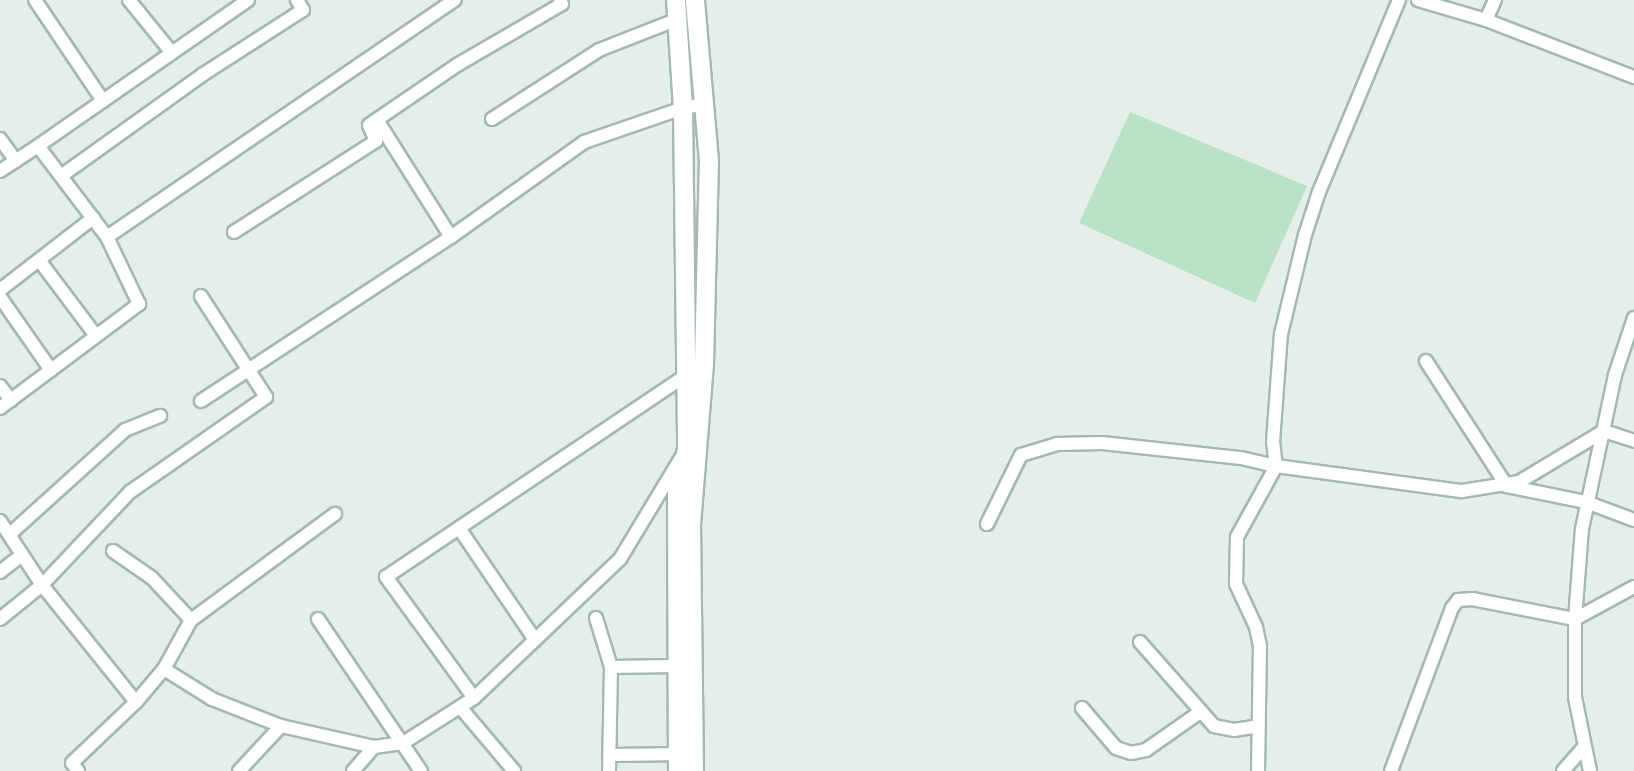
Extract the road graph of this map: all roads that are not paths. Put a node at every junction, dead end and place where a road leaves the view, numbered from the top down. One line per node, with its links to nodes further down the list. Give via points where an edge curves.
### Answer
1 (35, 0): 16 (street)
2 (129, 0): 14 (street)
3 (248, 0): 14 (street)
4 (297, 0): 25 (street, via 303,10 202,75)
5 (455, 0): 28 (street)
6 (560, 0): 19 (street, via 562,4 457,65)
7 (676, 0): 12 (street)
8 (695, 0): 17 (street)
9 (1399, 0): 48 (street, via 1319,192 1289,294 1281,334 1273,442)
10 (1418, 0): 13 (street)
11 (1494, 0): 13 (street)
12 (677, 19): 18 (street); 20 (street, via 599,50)
13 (1486, 20): 15 (street)
14 (172, 53): 16 (street)
15 (1634, 78)
16 (103, 101): 22 (street)
17 (705, 104): 18 (street); 37 (street)
18 (683, 108): 29 (street, via 584,142); 40 (street)
19 (376, 120): 27 (street, via 369,125 376,141); 29 (street)
20 (492, 120)
21 (0, 139): 23 (street)
22 (38, 146): 23 (street); 25 (street)
23 (16, 161): 24 (street)
24 (0, 171)
25 (61, 177): 26 (street)
26 (93, 218): 28 (street); 30 (street)
27 (234, 232)
28 (107, 237): 35 (street, via 139,304)
29 (451, 237): 39 (street)
30 (39, 260): 31 (street); 35 (street)
31 (0, 290)
32 (201, 296): 39 (street)
33 (0, 297): 38 (street)
34 (1634, 318): 45 (street, via 1615,375)
35 (96, 337): 38 (street)
36 (1426, 361): 49 (street)
37 (704, 364): 40 (street); 47 (street)
38 (51, 370): 43 (street)
39 (247, 371): 42 (street); 60 (street, via 266,397 130,492)
40 (686, 375): 47 (street); 55 (street)
41 (0, 386): 43 (street)
42 (201, 401)
43 (5, 404)
44 (159, 416): 56 (street, via 125,430)
45 (1604, 430): 46 (street); 49 (street); 50 (street)
46 (1634, 441)
47 (692, 448): 67 (street, via 621,559); 69 (street, via 677,492); 83 (street)
48 (1276, 466): 49 (street, via 1445,491); 54 (street, via 1102,443 1040,447 1015,461); 78 (street, via 1237,537 1234,558 1236,584 1260,646)
49 (1507, 486): 50 (street)
50 (1586, 502): 52 (street); 65 (street)
51 (335, 514): 66 (street)
52 (1634, 520)
53 (0, 521): 56 (street)
54 (987, 524)
55 (459, 528): 67 (street); 72 (street, via 386,577)
56 (10, 534): 58 (street)
57 (113, 551): 66 (street, via 152,578)
58 (22, 555): 59 (street); 60 (street)
59 (0, 572)
60 (42, 585): 63 (street); 73 (street)
61 (1634, 587): 65 (street)
62 (596, 618): 70 (street)
63 (0, 619)
64 (318, 619): 79 (street)
65 (1575, 619): 81 (street, via 1575,697); 92 (street, via 1458,600)
66 (191, 620): 71 (street)
67 (535, 640): 72 (street)
68 (1140, 642): 76 (street)
69 (676, 666): 70 (street); 83 (street)
70 (611, 667): 82 (street)
71 (164, 669): 73 (street); 77 (street, via 212,699)
72 (474, 698): 74 (street)
73 (136, 702): 84 (street)
74 (460, 707): 79 (street); 88 (street)
75 (1082, 708): 76 (street, via 1116,748 1131,753 1146,750)
76 (1200, 712): 78 (street, via 1220,729)
77 (281, 726): 80 (street); 85 (street)
78 (1259, 726): 91 (street)
79 (403, 743): 80 (street); 87 (street)
80 (374, 747): 86 (street)
81 (1583, 748): 93 (street); 94 (street)
82 (611, 755): 83 (street); 89 (street)
83 (683, 759): 90 (street)
84 (72, 768)
85 (244, 769)
86 (353, 771)
87 (421, 771)
88 (514, 771)
89 (609, 771)
90 (694, 771)
91 (1258, 771)
92 (1391, 771)
93 (1563, 771)
94 (1590, 771)

